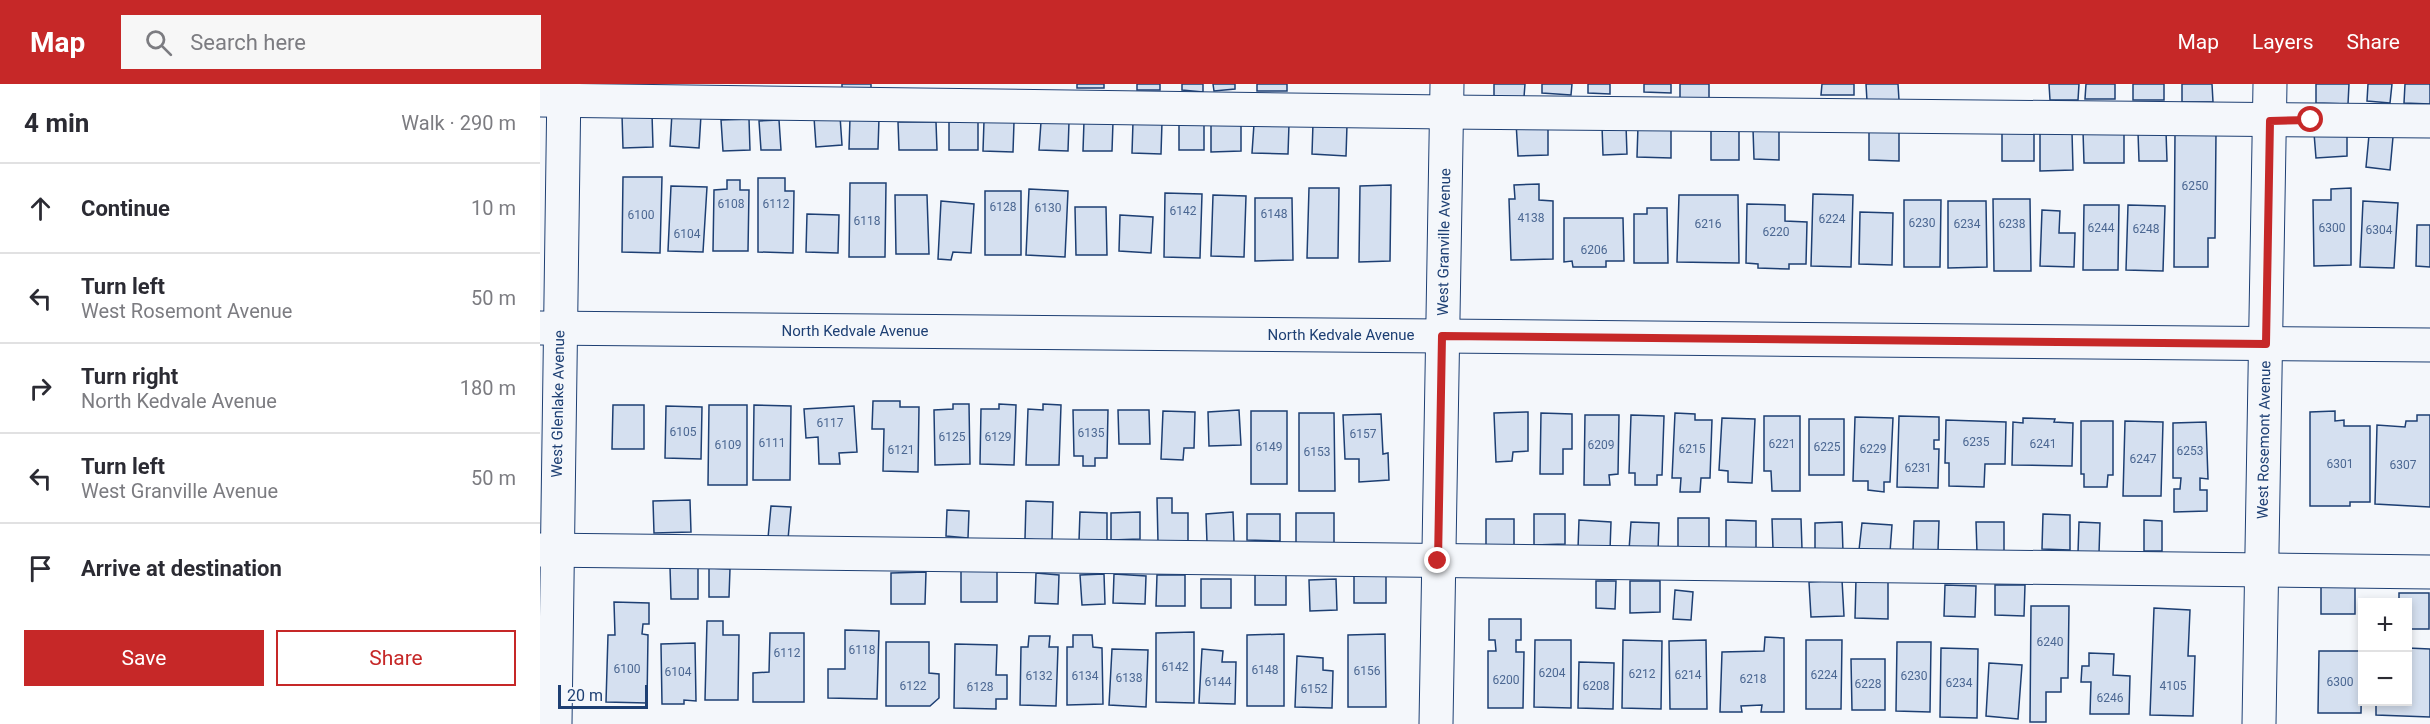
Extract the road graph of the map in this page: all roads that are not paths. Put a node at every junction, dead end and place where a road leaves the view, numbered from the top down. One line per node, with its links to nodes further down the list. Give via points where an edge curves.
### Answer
1 (2270, 84): 4 (street, West Rosemont Avenue)
2 (556, 95): 3 (street); 6 (street, West Glenlake Avenue)
3 (1447, 98): 4 (street); 7 (street, West Granville Avenue)
4 (2270, 121): 5 (street); 8 (street, West Rosemont Avenue)
5 (2430, 121)
6 (550, 329): 7 (street, North Kedvale Avenue); 10 (street, West Glenlake Avenue)
7 (1442, 336): 8 (street, North Kedvale Avenue); 11 (street, West Granville Avenue)
8 (2266, 344): 9 (street, North Kedvale Avenue); 12 (street, West Rosemont Avenue)
9 (2430, 345)
10 (549, 550): 11 (street); 14 (street, West Glenlake Avenue)
11 (1438, 561): 12 (street); 15 (street, West Granville Avenue)
12 (2262, 570): 13 (street); 16 (street, West Rosemont Avenue)
13 (2430, 572)
14 (555, 724)
15 (1436, 724)
16 (2259, 724)

